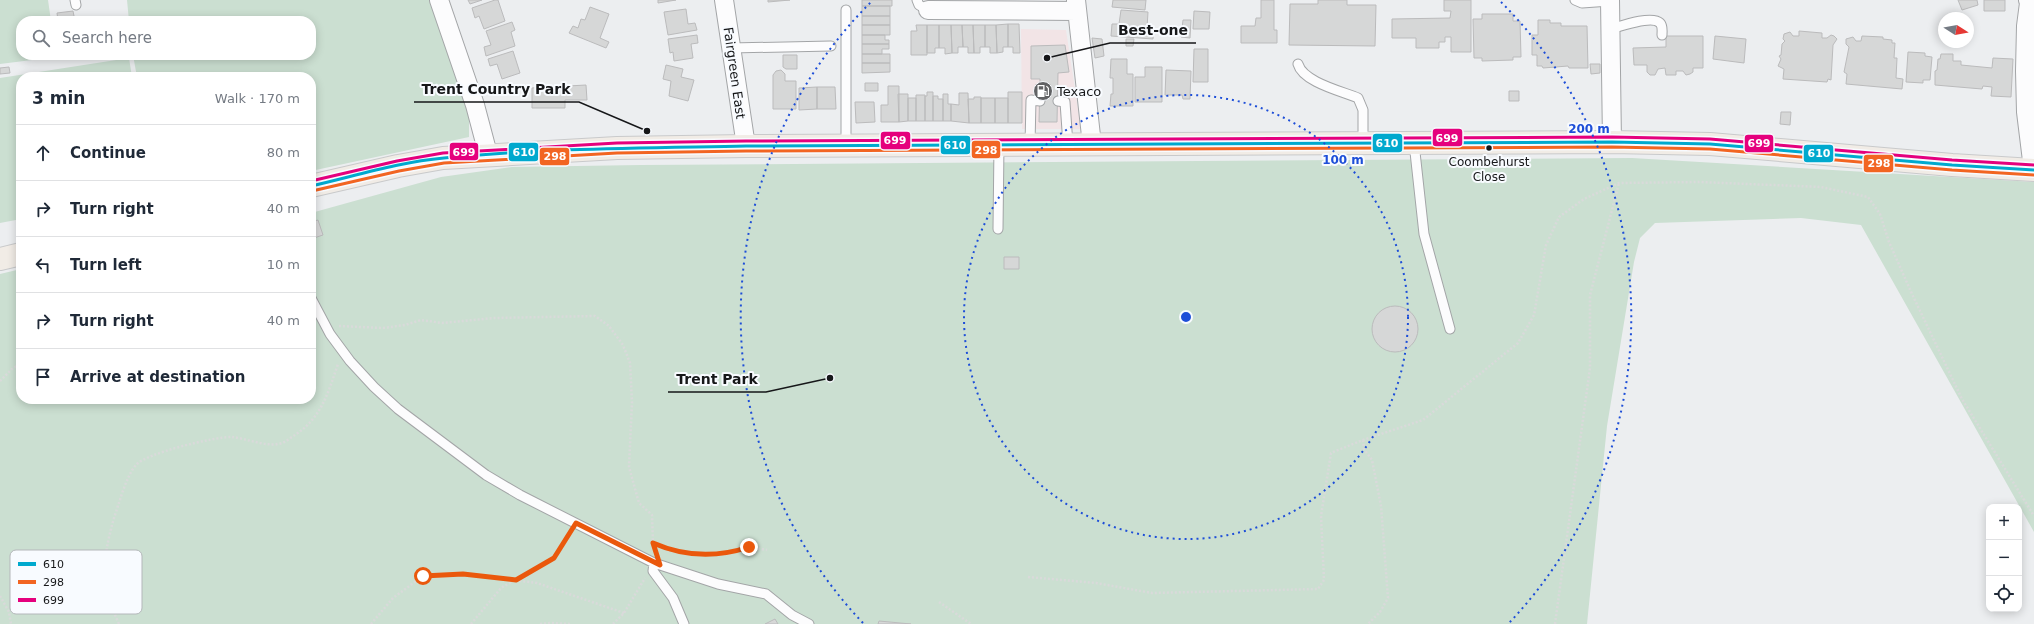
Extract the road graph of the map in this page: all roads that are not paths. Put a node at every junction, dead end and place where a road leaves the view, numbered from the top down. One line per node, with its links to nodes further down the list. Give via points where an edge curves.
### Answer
1 (439, 0): 26 (street, via 475,105)
2 (724, 0): 13 (street, Fairgreen East)
3 (1575, 0): 4 (lane, via 1582,3)
4 (1610, 1): 10 (street)
5 (2030, 2): 27 (street, via 2024,71 2026,112)
6 (923, 5): 7 (street)
7 (984, 5): 8 (street)
8 (1077, 6): 23 (street)
9 (846, 10): 25 (lane)
10 (1611, 29): 11 (lane, via 1652,19 1659,22); 17 (street)
11 (1662, 35)
12 (831, 46): 13 (lane)
13 (731, 48): 24 (street, Fairgreen East)
14 (1298, 64): 18 (lane, via 1300,71 1308,78 1358,98 1363,110)
15 (1040, 101): 21 (lane, via 1031,100)
16 (1058, 102): 22 (lane, via 1065,102)
17 (1612, 142): 19 (main road); 27 (main road, via 1710,144)
18 (1363, 143): 19 (main road); 23 (main road)
19 (1414, 143): 33 (lane, via 1424,234)
20 (999, 145): 21 (main road); 25 (main road); 29 (lane)
21 (1030, 145): 22 (main road)
22 (1068, 145): 23 (main road)
23 (1092, 145)
24 (746, 146): 25 (main road); 26 (main road)
25 (846, 146)
26 (488, 154): 28 (main road, via 398,166)
27 (2034, 170)
28 (316, 185)
29 (998, 229)
30 (16, 255): 31 (main road)
31 (0, 259)
32 (316, 308): 34 (lane, via 342,350 374,387 398,409 457,454 520,495)
33 (1450, 329)
34 (657, 564): 35 (lane, via 653,571 673,598); 36 (lane, via 718,584 766,594 792,615)
35 (684, 624)
36 (809, 624)

